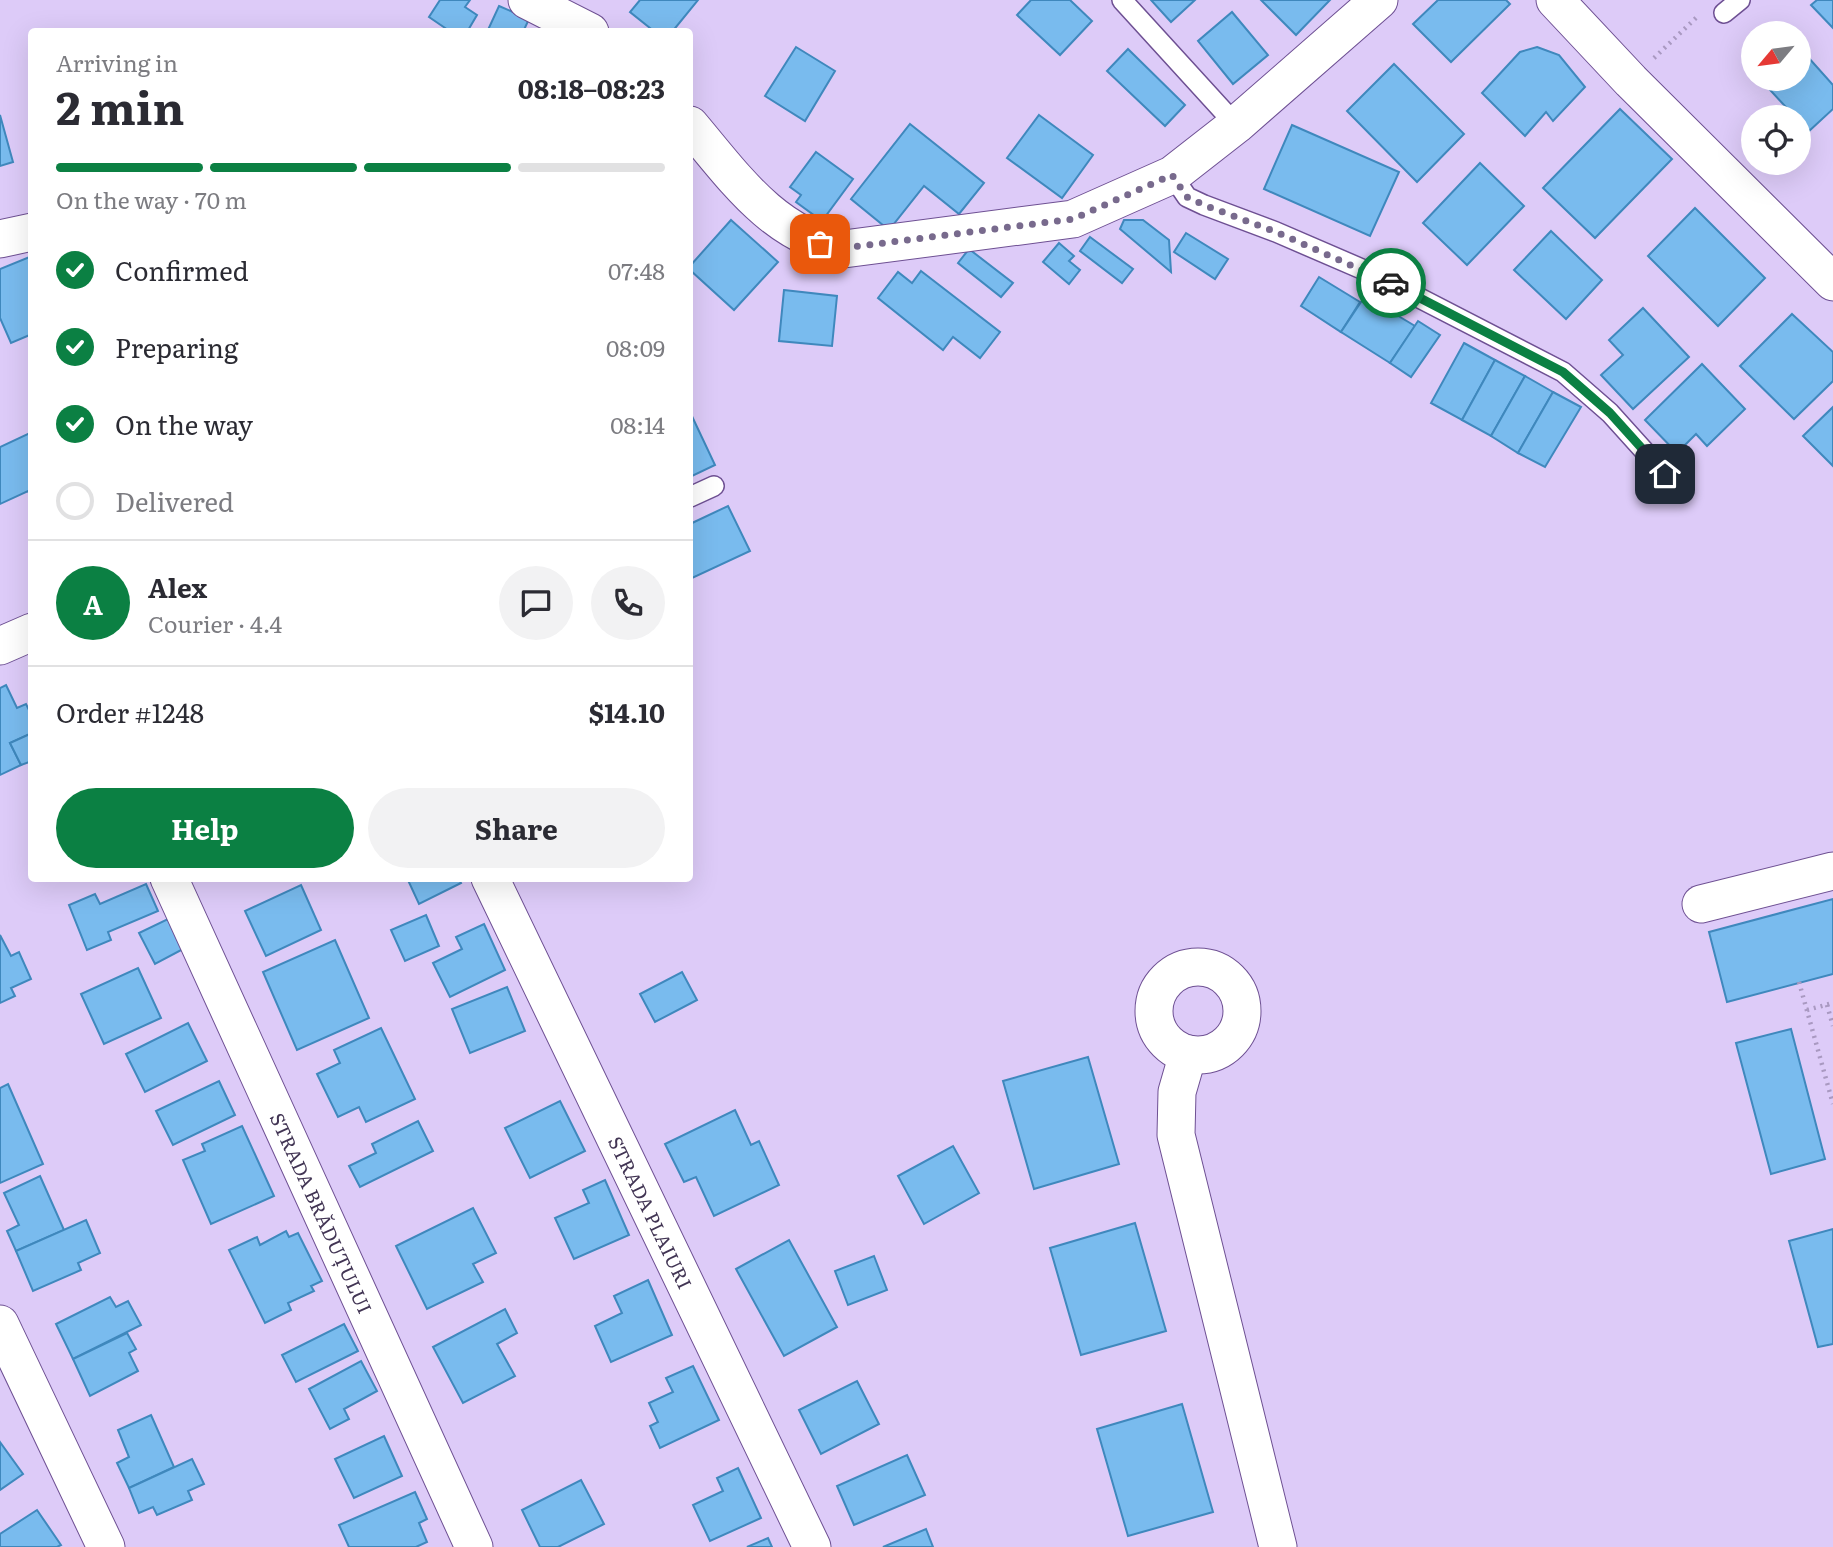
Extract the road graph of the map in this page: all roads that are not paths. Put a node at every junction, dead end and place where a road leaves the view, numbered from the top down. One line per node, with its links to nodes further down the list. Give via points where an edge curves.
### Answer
1 (527, 0): 7 (street)
2 (1122, 0): 8 (lane)
3 (1379, 0): 8 (street)
4 (1555, 0): 13 (street)
5 (1740, 0): 6 (lane)
6 (1724, 13)
7 (582, 28)
8 (1237, 125): 10 (street)
9 (693, 129): 10 (street, via 774,218 820,244 844,248 1073,219)
10 (1172, 175): 14 (lane, via 1187,197 1371,273 1563,372 1610,413)
11 (28, 233): 12 (street)
12 (0, 239)
13 (1833, 282)
14 (1665, 474)
15 (714, 485): 16 (lane)
16 (693, 495)
17 (28, 634): 18 (street)
18 (0, 646)
19 (1833, 871): 22 (street)
20 (171, 882): 26 (street, STRADA BRĂDUȚULUI)
21 (492, 882): 27 (street, STRADA PLAIURI)
22 (1702, 904)
23 (1188, 1054): 28 (street, via 1177,1093 1176,1135)
24 (0, 1324): 25 (street)
25 (106, 1547)
26 (474, 1547)
27 (812, 1547)
28 (1278, 1547)

